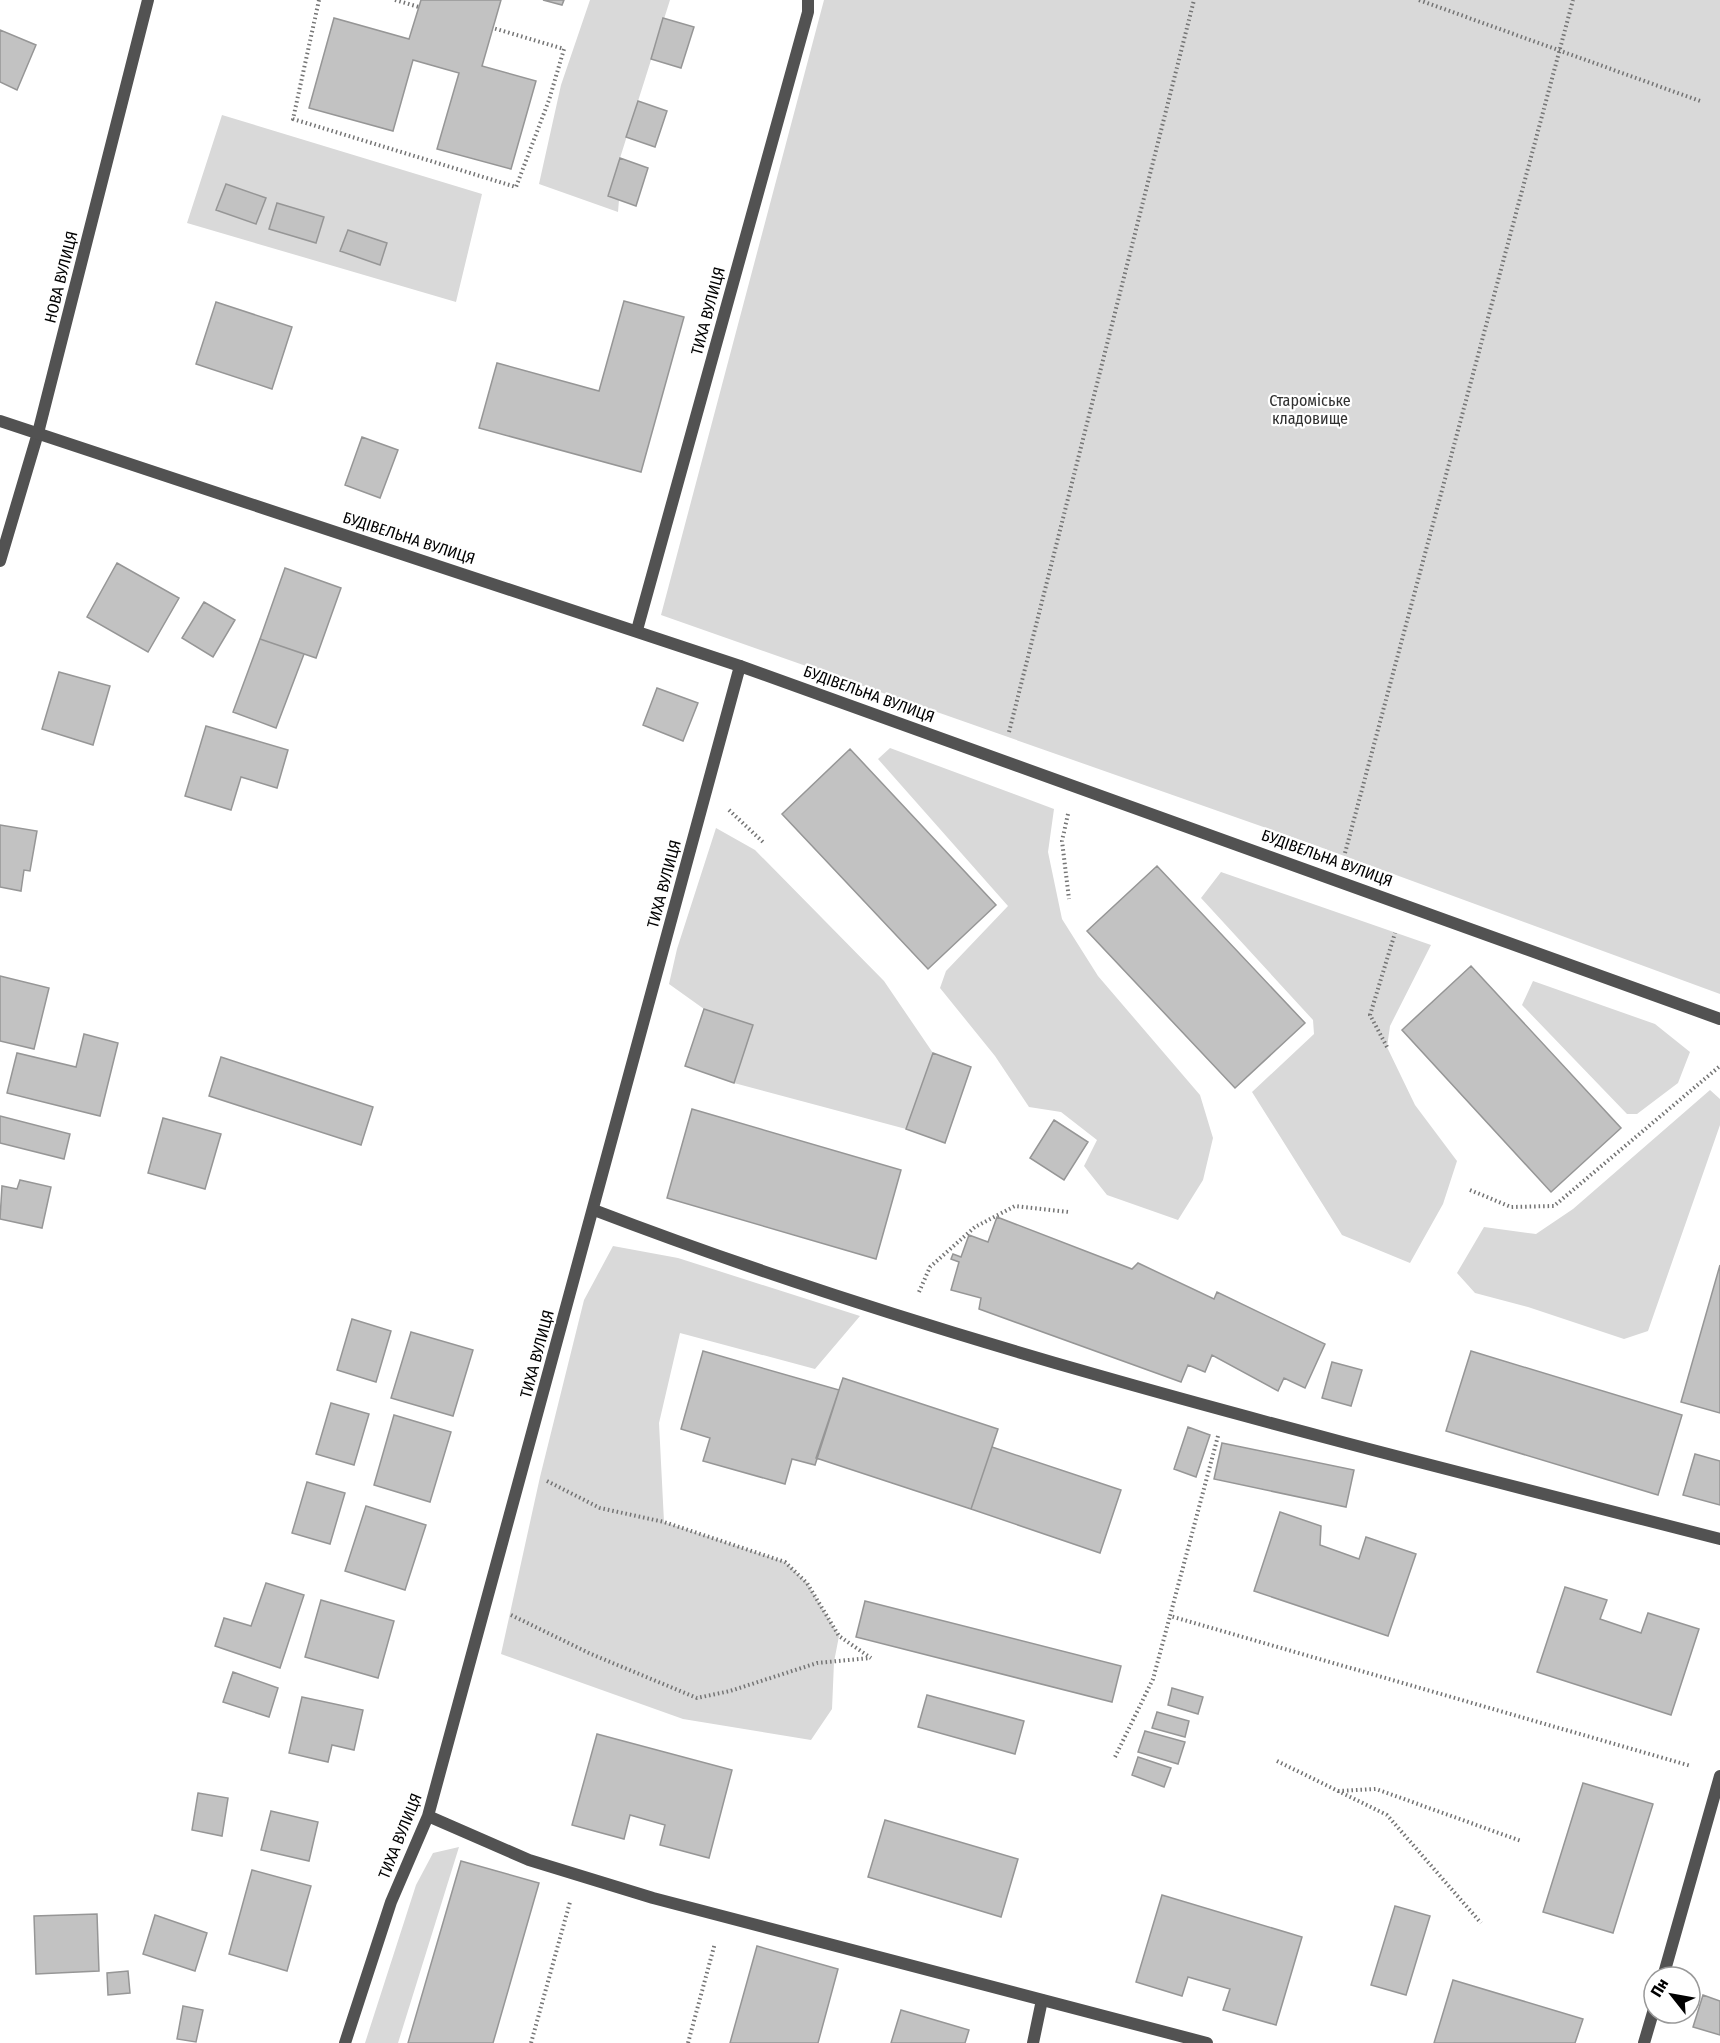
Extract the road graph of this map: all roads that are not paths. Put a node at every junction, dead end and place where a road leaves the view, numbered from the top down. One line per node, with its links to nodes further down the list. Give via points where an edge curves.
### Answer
1 (148, 0): 4 (street, НОВА ВУЛИЦЯ)
2 (807, 0): 6 (street, ТИХА ВУЛИЦЯ, via 808,12)
3 (0, 421): 4 (street, БУДІВЕЛЬНА ВУЛИЦЯ)
4 (38, 433): 5 (street, НОВА ВУЛИЦЯ); 6 (street, БУДІВЕЛЬНА ВУЛИЦЯ)
5 (0, 561)
6 (637, 630): 7 (street, БУДІВЕЛЬНА ВУЛИЦЯ)
7 (740, 666): 8 (street, БУДІВЕЛЬНА ВУЛИЦЯ); 9 (street, ТИХА ВУЛИЦЯ)
8 (1720, 1019)
9 (594, 1210): 10 (street, via 760,1270 1096,1375); 12 (street, ТИХА ВУЛИЦЯ)
10 (1720, 1539)
11 (1720, 1776): 13 (street)
12 (428, 1816): 14 (street, via 529,1860 578,1875 722,1917); 16 (street, ТИХА ВУЛИЦЯ, via 391,1902)
13 (1666, 1965)
14 (1042, 2000): 17 (street); 18 (street)
15 (1649, 2025): 19 (street)
16 (345, 2043)
17 (1033, 2043)
18 (1207, 2043)
19 (1644, 2043)

